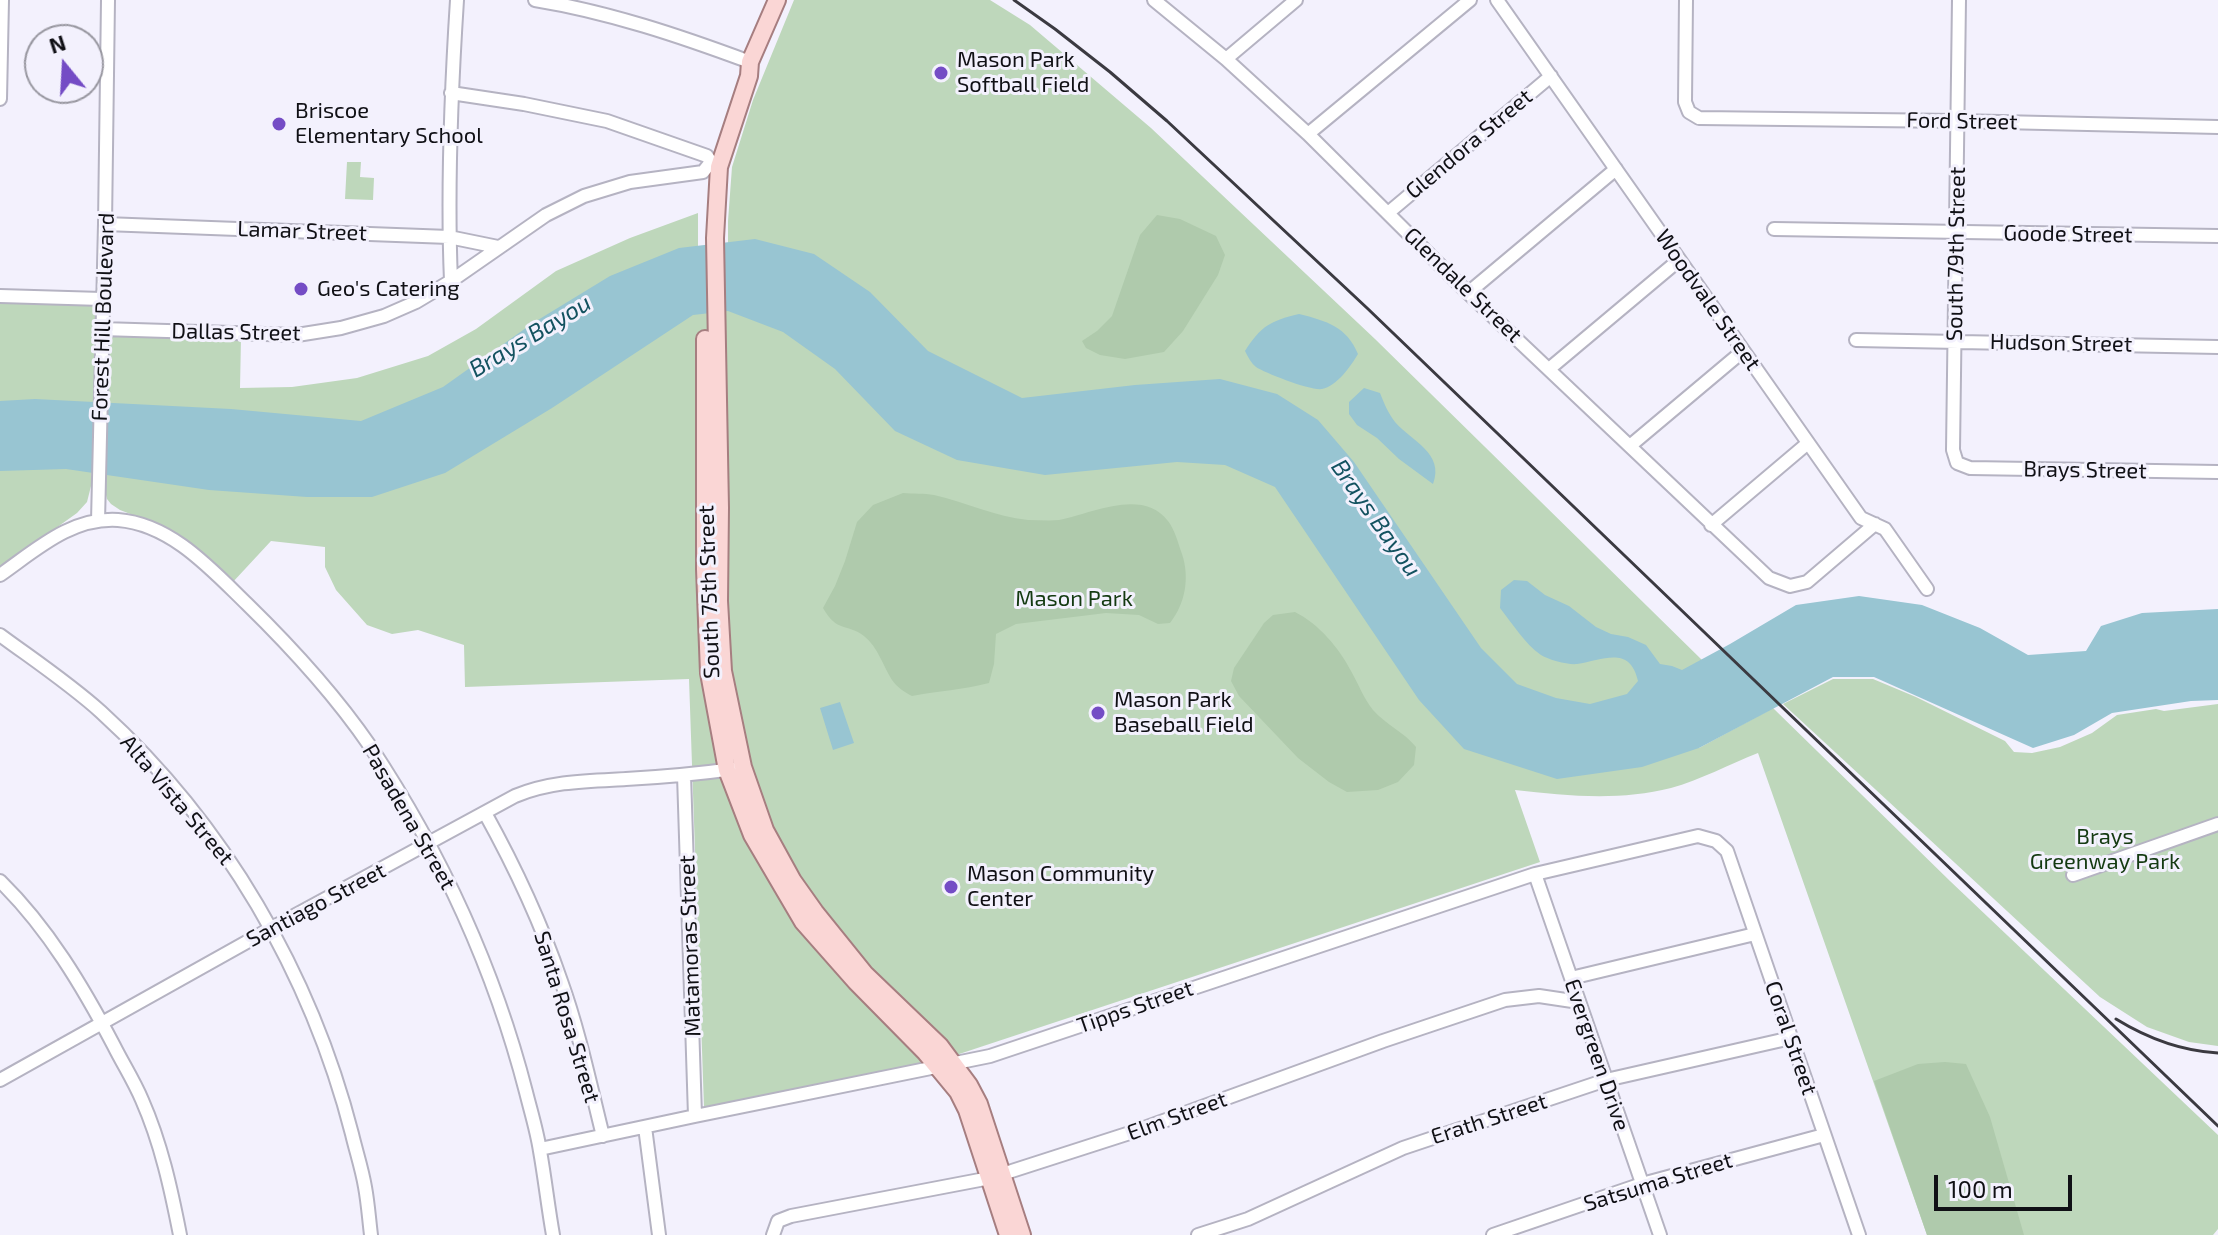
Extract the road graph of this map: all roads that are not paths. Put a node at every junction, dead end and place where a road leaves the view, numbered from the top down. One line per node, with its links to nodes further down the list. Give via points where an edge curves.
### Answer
1 (2, 0): 16 (street)
2 (108, 0): 24 (street, Forest Hill Boulevard)
3 (457, 0): 15 (street)
4 (535, 0): 13 (street, via 673,34)
5 (777, 0): 13 (main road, South 75th Street)
6 (1154, 0): 12 (street, Glendale Street)
7 (1296, 0): 12 (street)
8 (1470, 0): 19 (street)
9 (1497, 0): 14 (street, Woodvale Street)
10 (1686, 0): 17 (street, Ford Street, via 1685,102 1699,118)
11 (1959, 0): 17 (street, South 79th Street)
12 (1226, 59): 19 (street, Glendale Street)
13 (750, 62): 20 (main road, South 75th Street, via 732,95); 23 (main road, South 75th Street, via 719,167)
14 (1551, 76): 21 (street, Woodvale Street); 22 (street, Glendora Street)
15 (451, 93): 20 (street, via 607,121 707,156); 28 (street)
16 (0, 99)
17 (1957, 121): 18 (street, Ford Street); 26 (street, South 79th Street)
18 (2218, 127)
19 (1308, 134): 22 (street, Glendale Street)
20 (711, 162): 23 (main road, South 75th Street); 29 (street, Dallas Street, via 703,172 630,182 584,196)
21 (1616, 169): 30 (street, Woodvale Street); 32 (street)
22 (1388, 213): 32 (street, Glendale Street)
23 (711, 222): 51 (main road, South 75th Street, via 719,601)
24 (105, 224): 28 (street, Lamar Street); 34 (street, Forest Hill Boulevard)
25 (1774, 229): 26 (street, Goode Street)
26 (1956, 232): 27 (street, Goode Street); 37 (street, South 79th Street)
27 (2218, 236)
28 (449, 237): 29 (street, Lamar Street); 31 (street)
29 (498, 247): 31 (street, Dallas Street)
30 (1679, 260): 39 (street, Woodvale Street); 40 (street)
31 (451, 281): 35 (street, Dallas Street, via 384,316 297,335)
32 (1468, 293): 40 (street, Glendale Street)
33 (0, 296): 34 (street)
34 (102, 299): 35 (street, Forest Hill Boulevard)
35 (102, 329): 45 (street, Forest Hill Boulevard)
36 (1856, 340): 37 (street, Hudson Street)
37 (1955, 341): 38 (street, Hudson Street); 43 (street, South 79th Street)
38 (2218, 347)
39 (1743, 351): 41 (street, Woodvale Street); 42 (street)
40 (1549, 369): 42 (street, Glendale Street)
41 (1808, 443): 46 (street, Woodvale Street, via 1861,518); 47 (street)
42 (1631, 445): 47 (street, Glendale Street)
43 (1956, 459): 44 (street, Brays Street, via 1970,468)
44 (2218, 472)
45 (98, 521): 48 (street, via 62,532); 55 (street, Pasadena Street, via 135,523 169,537 210,567 316,677 369,745)
46 (1875, 524): 47 (street, Glendale Street, via 1807,582 1790,586 1767,576); 49 (street, Woodvale Street, via 1885,529)
47 (1711, 525)
48 (0, 575)
49 (1927, 589)
50 (0, 635): 60 (street, Alta Vista Street, via 101,712 157,769 241,877)
51 (735, 769): 52 (street, Santiago Street); 66 (main road, South 75th Street, via 809,917 940,1046)
52 (684, 775): 53 (street, Santiago Street, via 544,786); 69 (street, Matamoras Street)
53 (485, 813): 55 (street, Santiago Street); 72 (street, Santa Rosa Street, via 562,982)
54 (2218, 824): 58 (street)
55 (428, 844): 60 (street, Santiago Street); 73 (street, Pasadena Street, via 487,966)
56 (1720, 844): 57 (street, Tipps Street, via 1698,836); 61 (street, Coral Street)
57 (1535, 874): 62 (street, Evergreen Drive); 66 (street, Tipps Street, via 990,1056)
58 (2073, 875)
59 (0, 881): 64 (street, via 67,963)
60 (270, 929): 64 (street, Santiago Street); 78 (street, Alta Vista Street, via 314,1019 343,1098 365,1185)
61 (1755, 934): 62 (street); 65 (street, Coral Street)
62 (1571, 978): 63 (street, Evergreen Drive)
63 (1579, 1002): 68 (street, Evergreen Drive); 74 (street, Elm Street, via 1539,996 1505,1000)
64 (102, 1023): 67 (street, Santiago Street); 77 (street, via 143,1100 168,1175)
65 (1791, 1038): 68 (street, Erath Street); 71 (street, Coral Street)
66 (946, 1066): 69 (street, Tipps Street); 74 (main road, South 75th Street, via 969,1085 979,1104)
67 (0, 1080)
68 (1606, 1080): 75 (street, Evergreen Drive); 83 (street, Erath Street, via 1403,1148 1248,1219)
69 (695, 1116): 70 (street, Tipps Street)
70 (645, 1127): 72 (street, Tipps Street); 80 (street)
71 (1824, 1135): 75 (street, Satsuma Street); 86 (street, Coral Street)
72 (603, 1136): 73 (street, Tipps Street)
73 (540, 1149): 79 (street, Pasadena Street)
74 (996, 1176): 76 (street, Elm Street, via 791,1216 778,1221); 81 (main road, South 75th Street); 82 (main road, South 75th Street)
75 (1642, 1184): 84 (street, Satsuma Street); 85 (street, Evergreen Drive)
76 (774, 1232)
77 (180, 1235)
78 (371, 1235)
79 (553, 1235)
80 (659, 1235)
81 (1008, 1235)
82 (1022, 1235)
83 (1198, 1235)
84 (1493, 1235)
85 (1660, 1235)
86 (1858, 1235)

